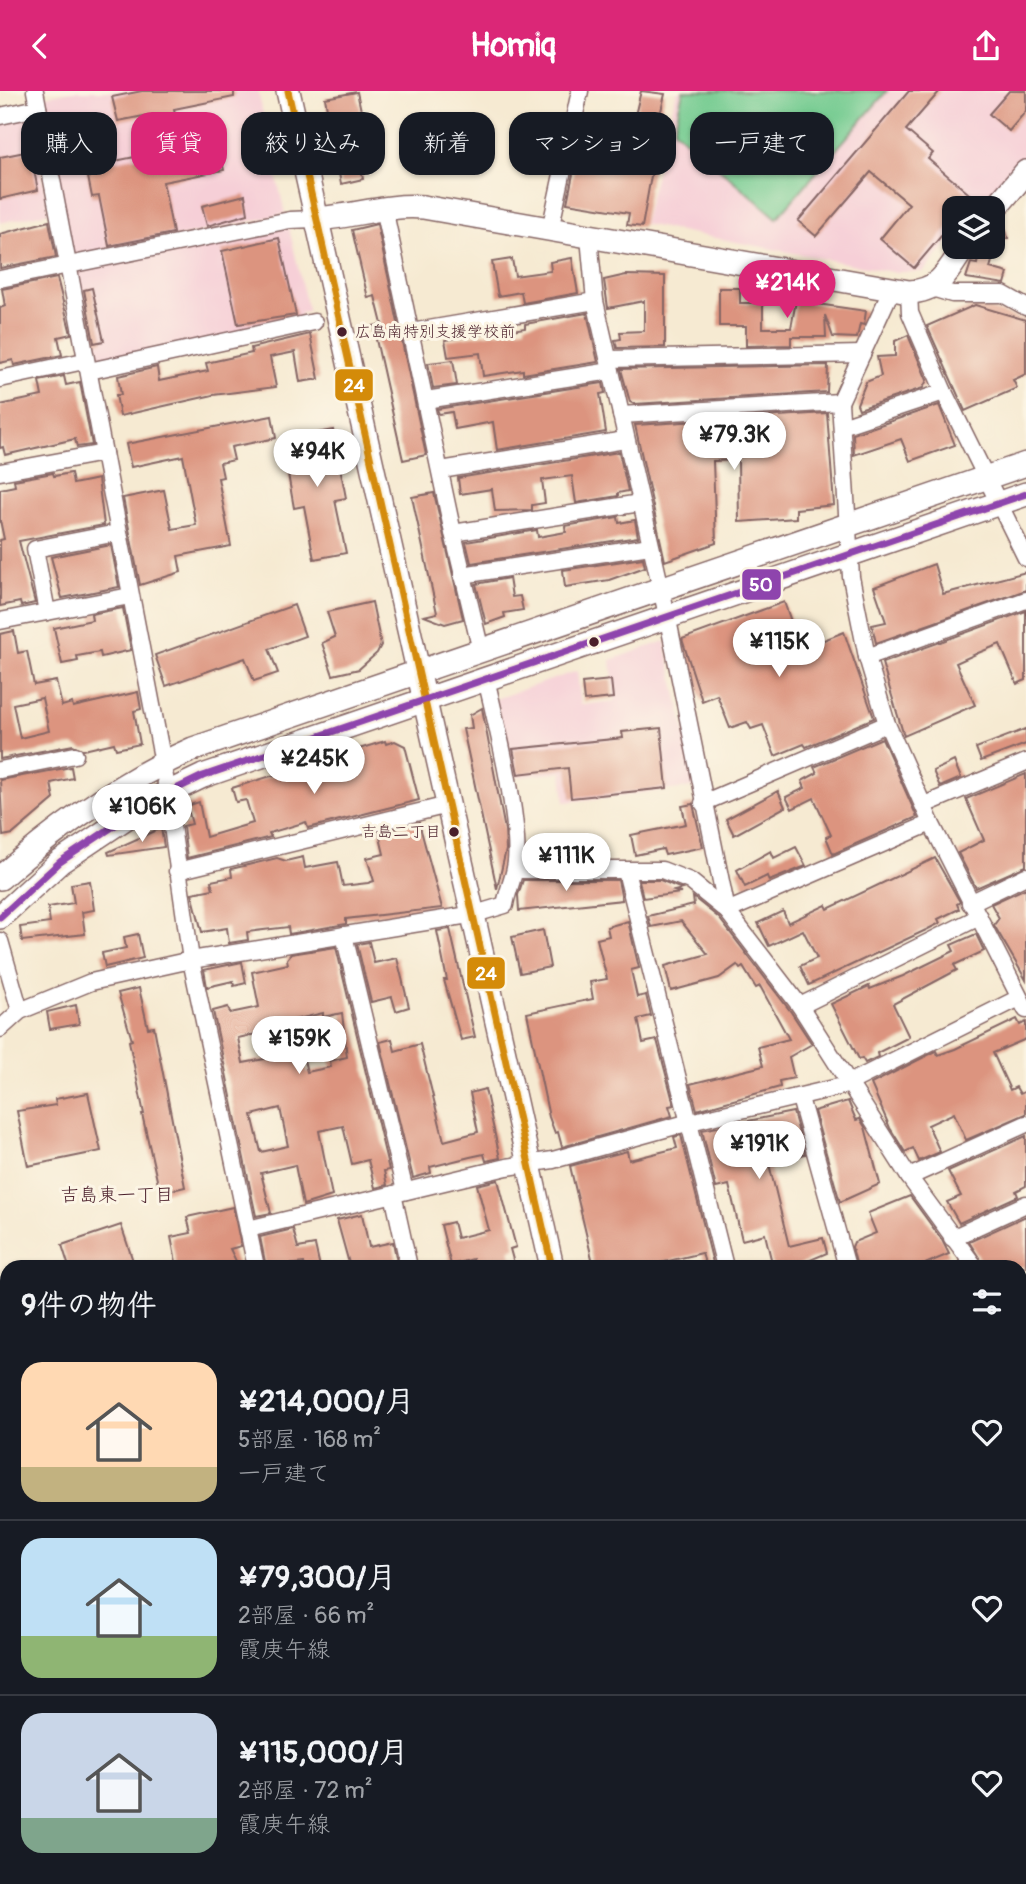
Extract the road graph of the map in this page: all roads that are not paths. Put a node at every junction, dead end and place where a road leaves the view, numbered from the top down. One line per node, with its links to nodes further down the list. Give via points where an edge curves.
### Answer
1 (35, 91): 4 (street)
2 (288, 91): 9 (street)
3 (580, 91): 10 (street)
4 (38, 108): 5 (street); 13 (street)
5 (0, 116)
6 (1026, 172): 7 (street)
7 (1005, 197)
8 (384, 208): 9 (street); 10 (street, via 423,207); 19 (street)
9 (315, 219): 13 (street, via 290,220); 53 (street)
10 (550, 230): 11 (street)
11 (589, 237): 15 (street); 16 (street)
12 (956, 259): 15 (street, via 946,275)
13 (66, 266): 14 (street); 22 (street)
14 (0, 279)
15 (911, 290): 17 (street, via 1003,294); 20 (street); 24 (street, via 910,313)
16 (595, 301): 19 (street); 21 (street)
17 (1026, 307)
18 (314, 322): 22 (street)
19 (411, 332): 25 (street)
20 (863, 354): 21 (street); 26 (street)
21 (610, 365): 25 (street); 27 (street)
22 (86, 366): 23 (street); 30 (street)
23 (0, 379)
24 (943, 392): 28 (street); 34 (street)
25 (426, 400): 32 (street)
26 (840, 402): 27 (street); 28 (street)
27 (621, 415): 29 (street)
28 (842, 426): 38 (street)
29 (625, 439): 32 (street); 36 (street)
30 (104, 453): 33 (street); 39 (street)
31 (1026, 464): 34 (street)
32 (441, 470): 40 (street)
33 (0, 472)
34 (985, 478): 37 (street); 38 (street)
35 (1026, 494): 37 (street)
36 (640, 503): 40 (street); 41 (street)
37 (1000, 503): 42 (street); 43 (street)
38 (847, 525): 42 (street); 45 (street)
39 (117, 533): 46 (street); 48 (street, via 35,549)
40 (453, 533): 44 (street)
41 (650, 547): 44 (street); 45 (street)
42 (850, 556): 49 (street); 52 (street)
43 (1026, 558)
44 (462, 575): 51 (street)
45 (660, 590): 49 (street); 51 (street)
46 (130, 596): 48 (street); 59 (street)
47 (1026, 600): 52 (street)
48 (47, 612): 50 (street)
49 (667, 615): 54 (street); 62 (street)
50 (0, 621)
51 (481, 651): 53 (street)
52 (867, 657): 56 (street)
53 (418, 670): 55 (street); 59 (street)
54 (486, 679): 55 (street); 67 (street, via 516,839)
55 (425, 699): 61 (street, via 203,776); 63 (street)
56 (887, 724): 62 (street); 64 (street)
57 (75, 755): 60 (street)
58 (1026, 762): 64 (street)
59 (163, 763): 61 (street); 66 (street)
60 (0, 771)
61 (165, 794): 68 (street); 74 (street, via 60,862)
62 (703, 803): 72 (street)
63 (448, 804): 68 (street); 73 (street)
64 (924, 805): 65 (street)
65 (931, 823): 71 (street); 72 (street)
66 (2, 869)
67 (515, 870): 69 (street); 73 (street, via 505,905)
68 (177, 871): 78 (street)
69 (626, 871): 72 (street, via 662,870 690,881); 85 (street)
70 (1026, 876): 71 (street)
71 (970, 903): 75 (street)
72 (727, 911): 80 (street)
73 (475, 914): 76 (street); 87 (street)
74 (0, 917)
75 (979, 918): 79 (street); 80 (street)
76 (344, 935): 78 (street); 89 (street)
77 (0, 941): 81 (street)
78 (191, 960): 81 (street, via 91,982); 91 (street)
79 (1022, 1004): 83 (street)
80 (800, 1006): 83 (street)
81 (20, 1011): 82 (street)
82 (0, 1029)
83 (849, 1081): 84 (street, via 843,1087); 88 (street)
84 (800, 1098): 85 (street); 97 (street)
85 (690, 1122): 87 (street); 96 (street)
86 (1026, 1123): 88 (street)
87 (528, 1165): 89 (street); 95 (street)
88 (909, 1177): 92 (street)
89 (399, 1193): 91 (street); 94 (street)
90 (1026, 1205): 92 (street)
91 (248, 1229): 93 (street)
92 (952, 1238): 98 (street)
93 (255, 1260)
94 (408, 1260)
95 (550, 1260)
96 (723, 1260)
97 (845, 1260)
98 (969, 1260)

